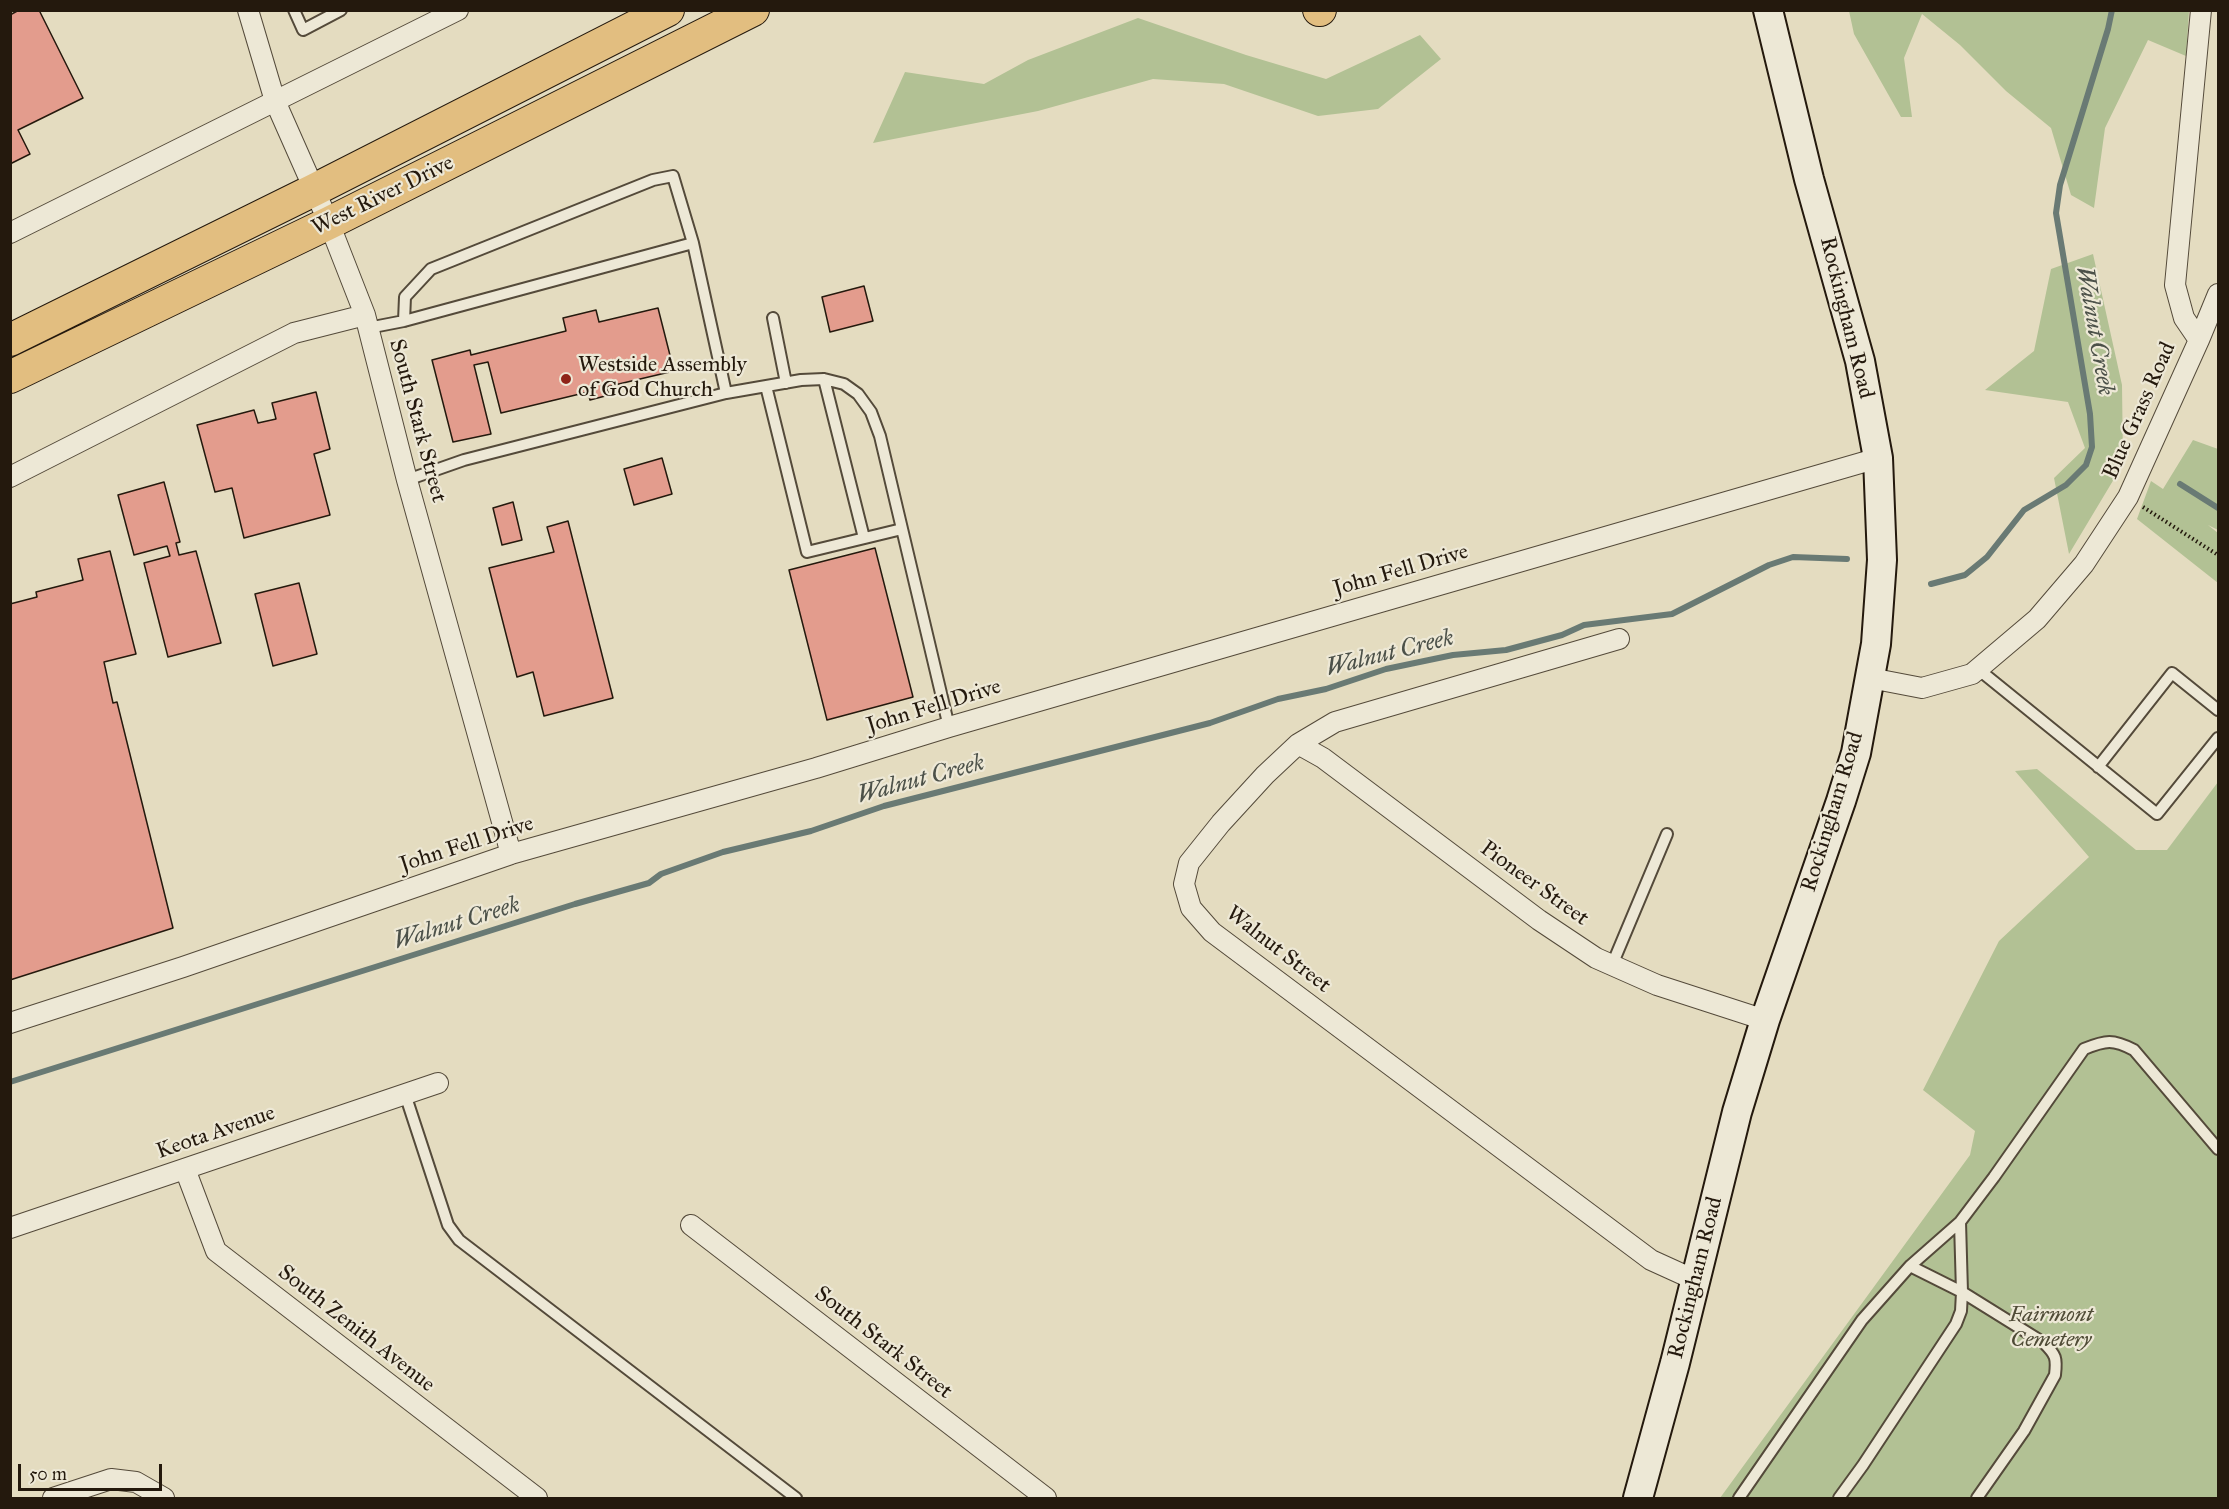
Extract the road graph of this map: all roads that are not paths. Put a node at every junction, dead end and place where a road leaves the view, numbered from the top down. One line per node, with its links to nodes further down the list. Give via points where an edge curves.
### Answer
1 (294, 10): 2 (lane, via 303,30)
2 (341, 10)
3 (458, 10): 9 (street)
4 (668, 10): 10 (main road, West River Drive)
5 (753, 10): 11 (main road, West River Drive)
6 (1768, 10): 25 (street, Rockingham Road, via 1809,179 1860,361)
7 (2201, 10): 19 (street, Blue Grass Road, via 2175,285 2184,318)
8 (249, 11): 9 (street, South Stark Street)
9 (274, 101): 10 (street, South Stark Street); 12 (street)
10 (314, 190): 11 (street, South Stark Street); 18 (main road, West River Drive)
11 (329, 224): 16 (street, South Stark Street); 20 (main road, West River Drive)
12 (10, 232)
13 (693, 243): 17 (lane); 17 (lane, via 673,176 653,180 431,269 405,297); 24 (lane)
14 (2218, 294): 19 (street)
15 (773, 318): 22 (lane)
16 (366, 321): 17 (lane); 26 (street, via 294,333); 27 (street, South Stark Street)
17 (404, 321)
18 (10, 340)
19 (2199, 340): 31 (street, Blue Grass Road, via 2128,497 2084,564 2037,618)
20 (10, 377)
21 (824, 379): 22 (lane); 28 (lane, via 844,384 872,412); 29 (lane)
22 (786, 383): 23 (lane)
23 (766, 386): 24 (lane); 29 (lane, via 807,552)
24 (726, 393): 27 (lane, via 464,460)
25 (1878, 458): 32 (street, Rockingham Road, via 1882,560); 34 (street, John Fell Drive)
26 (10, 477)
27 (407, 480): 39 (street, South Stark Street)
28 (902, 529): 29 (lane); 34 (lane)
29 (864, 538)
30 (1619, 639): 36 (street, Walnut Street, via 1335,722)
31 (1978, 669): 32 (street, Blue Grass Road, via 1922,688); 37 (lane)
32 (1870, 678): 41 (street, Rockingham Road, via 1856,753)
33 (2218, 710): 37 (lane, via 2172,673)
34 (950, 727): 39 (street, John Fell Drive)
35 (2218, 738): 37 (lane, via 2157,814)
36 (1298, 744): 40 (street, Pioneer Street, via 1323,758 1539,920); 51 (street, Walnut Street, via 1221,823 1189,863 1184,884 1191,908 1212,932 1651,1260)
37 (2098, 767)
38 (1667, 834): 40 (lane)
39 (511, 854): 42 (street, John Fell Drive)
40 (1612, 965): 41 (street, Pioneer Street, via 1657,986)
41 (1765, 1020): 51 (street, Rockingham Road, via 1737,1112)
42 (10, 1023)
43 (438, 1083): 44 (street, Keota Avenue)
44 (405, 1094): 46 (street, Keota Avenue); 56 (lane, via 448,1225 459,1240)
45 (2218, 1149): 47 (lane, via 2134,1050 2116,1041 2097,1044 2084,1048)
46 (186, 1169): 49 (street, Keota Avenue); 55 (street, South Zenith Avenue, via 216,1251)
47 (1960, 1222): 50 (lane); 52 (lane)
48 (691, 1225): 57 (street, South Stark Street)
49 (10, 1228)
50 (1910, 1266): 52 (lane); 59 (lane, via 1862,1320)
51 (1695, 1280): 58 (street, Rockingham Road)
52 (1962, 1292): 60 (lane, via 1956,1324); 61 (lane, via 2044,1343 2055,1354 2056,1365 2055,1375 2024,1431)
53 (52, 1498): 54 (street, via 111,1479 136,1482)
54 (164, 1498)
55 (537, 1498)
56 (796, 1498)
57 (1046, 1498)
58 (1638, 1498)
59 (1738, 1498)
60 (1839, 1498)
61 (1977, 1498)

